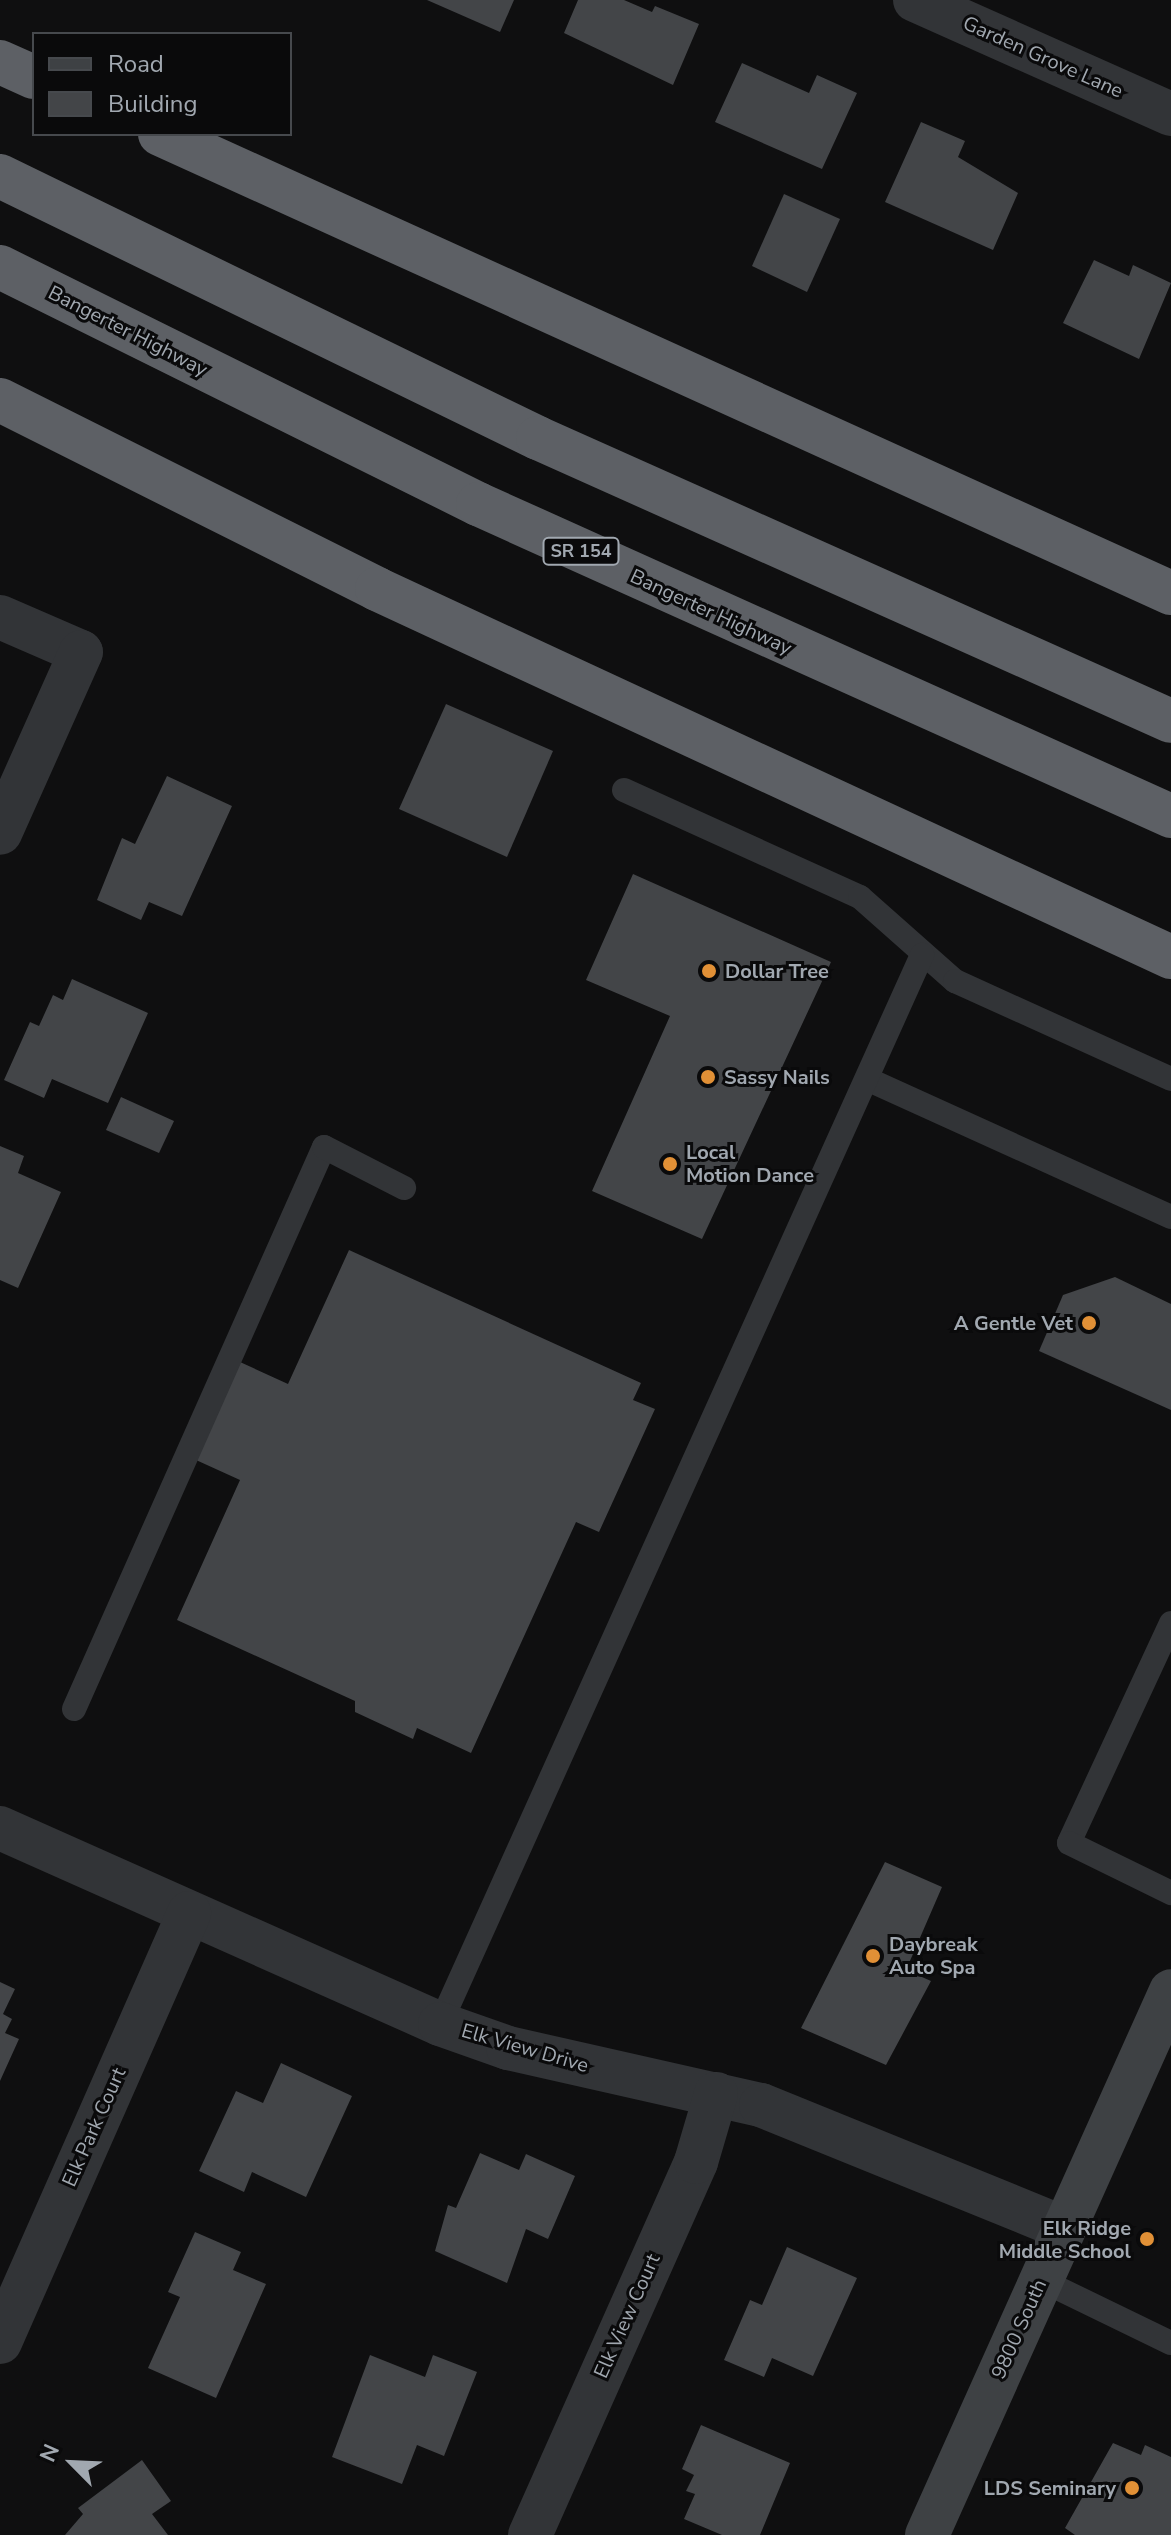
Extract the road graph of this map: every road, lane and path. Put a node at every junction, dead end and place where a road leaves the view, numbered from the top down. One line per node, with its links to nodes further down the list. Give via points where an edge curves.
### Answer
1 (915, 0): 4 (street, Garden Grove Lane)
2 (0, 62): 3 (highway)
3 (32, 76)
4 (1171, 114)
5 (164, 136): 9 (highway)
6 (0, 176): 11 (highway, via 538,438)
7 (0, 267): 13 (highway, Bangerter Highway / SR 154, via 492,511)
8 (0, 400): 16 (highway, via 377,589)
9 (1171, 593)
10 (0, 617): 14 (street, via 81,652)
11 (1171, 721)
12 (624, 790): 15 (lane, via 860,897)
13 (1171, 816)
14 (0, 833)
15 (922, 955): 17 (lane); 18 (lane, via 955,981)
16 (1171, 957)
17 (867, 1079): 20 (lane); 27 (lane)
18 (1171, 1079)
19 (404, 1188): 22 (lane, via 324,1147)
20 (1171, 1217)
21 (1171, 1623): 24 (lane, via 1069,1843)
22 (74, 1709)
23 (0, 1828): 25 (street, Elk View Drive)
24 (1171, 1893)
25 (189, 1913): 27 (street, Elk View Drive); 31 (street, Elk Park Court)
26 (1171, 1991): 29 (main road, 9800 South)
27 (440, 2024): 28 (street, Elk View Drive, via 508,2048)
28 (716, 2094): 29 (street, Elk View Drive, via 806,2121); 33 (street, Elk View Court, via 696,2162)
29 (1064, 2228): 30 (main road, 9800 South)
30 (1041, 2280): 32 (lane); 34 (main road, 9800 South)
31 (0, 2342)
32 (1171, 2343)
33 (530, 2535)
34 (927, 2535)

